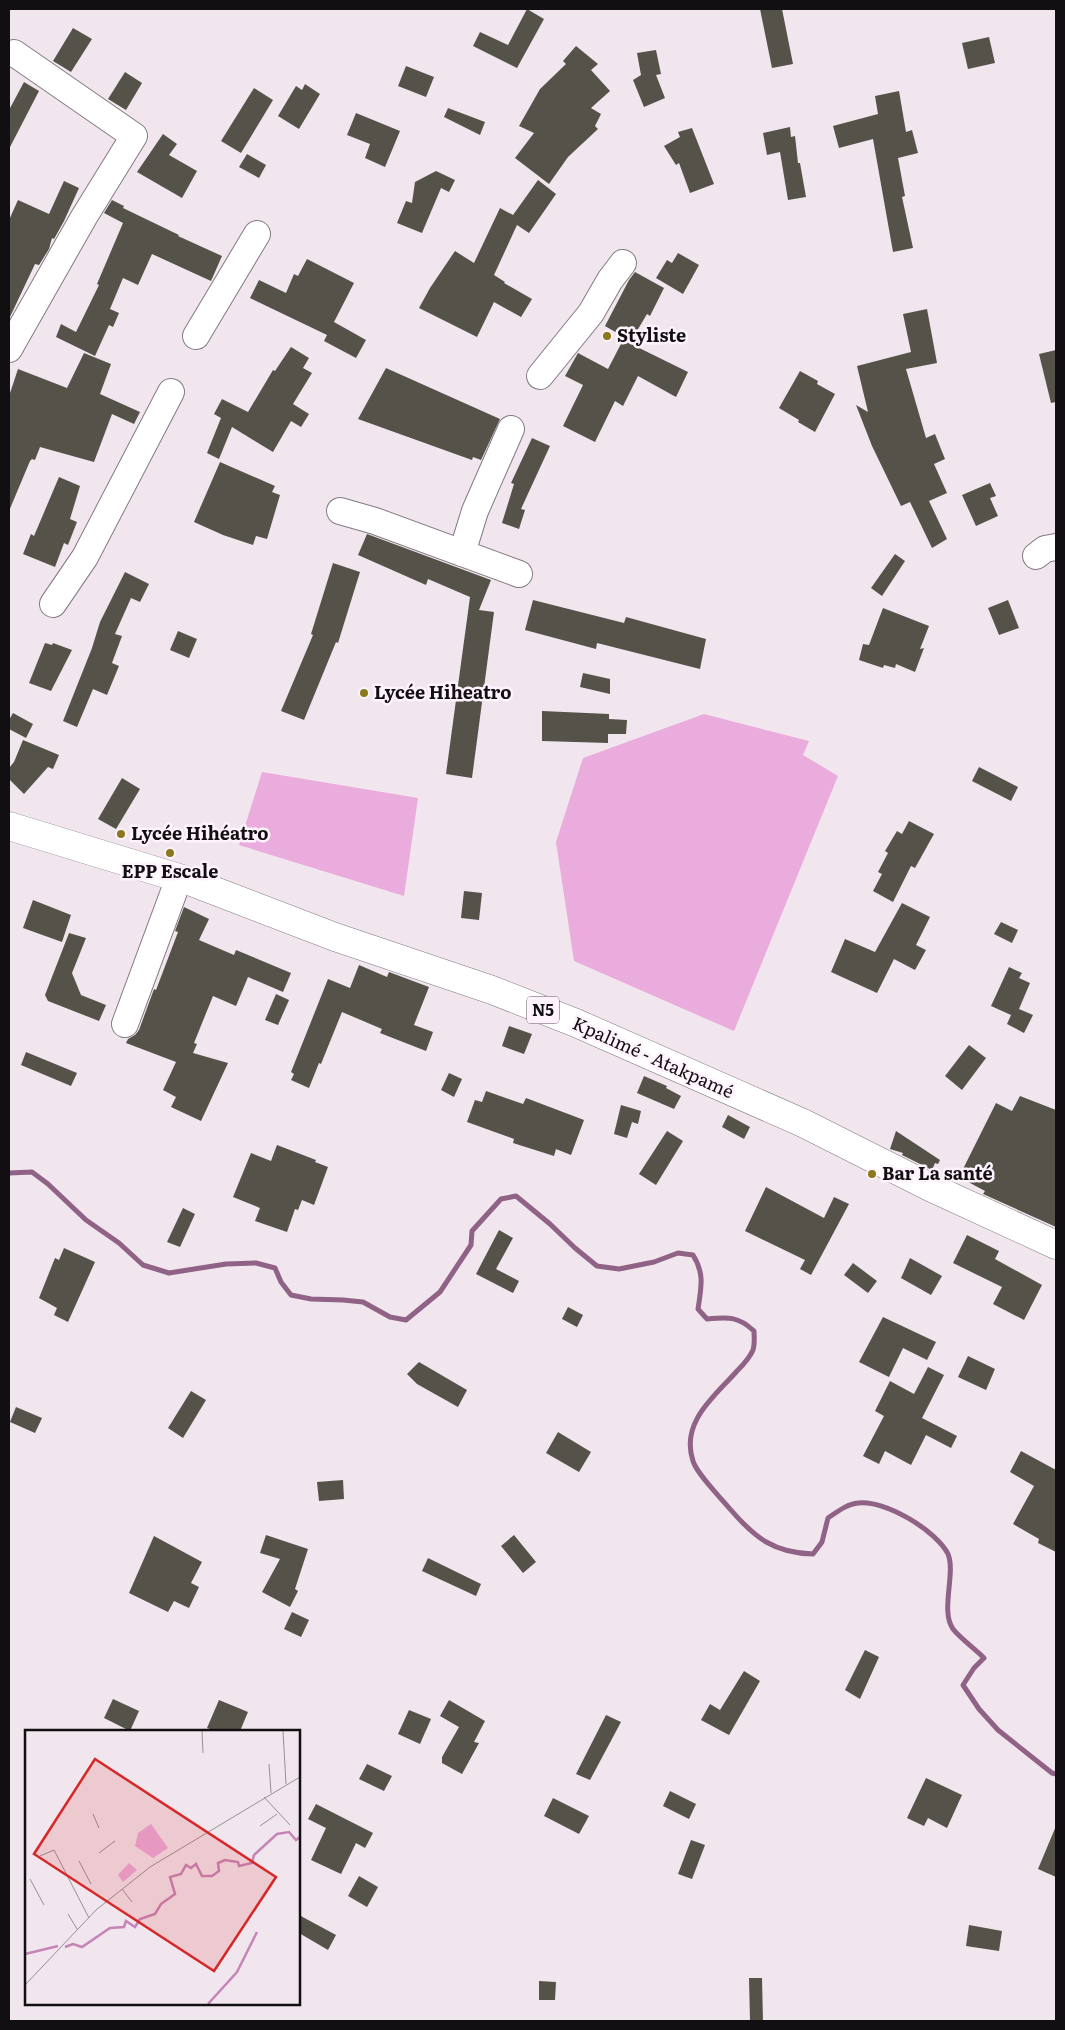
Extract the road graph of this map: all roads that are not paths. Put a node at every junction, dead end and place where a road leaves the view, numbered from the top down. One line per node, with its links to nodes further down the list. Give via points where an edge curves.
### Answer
1 (14, 53): 5 (street, via 134,136)
2 (257, 234): 4 (street)
3 (623, 263): 6 (street, via 591,313)
4 (196, 336)
5 (9, 349)
6 (540, 376)
7 (171, 392): 12 (street, via 85,557)
8 (511, 429): 10 (street, via 475,511)
9 (340, 511): 10 (street)
10 (462, 553): 11 (street)
11 (519, 574)
12 (53, 604)
13 (9, 826): 14 (main road, Kpalimé - Atakpamé / N5)
14 (179, 878): 15 (street); 16 (main road, Kpalimé - Atakpamé / N5, via 576,1023 803,1123)
15 (124, 1024)
16 (1056, 1245)

